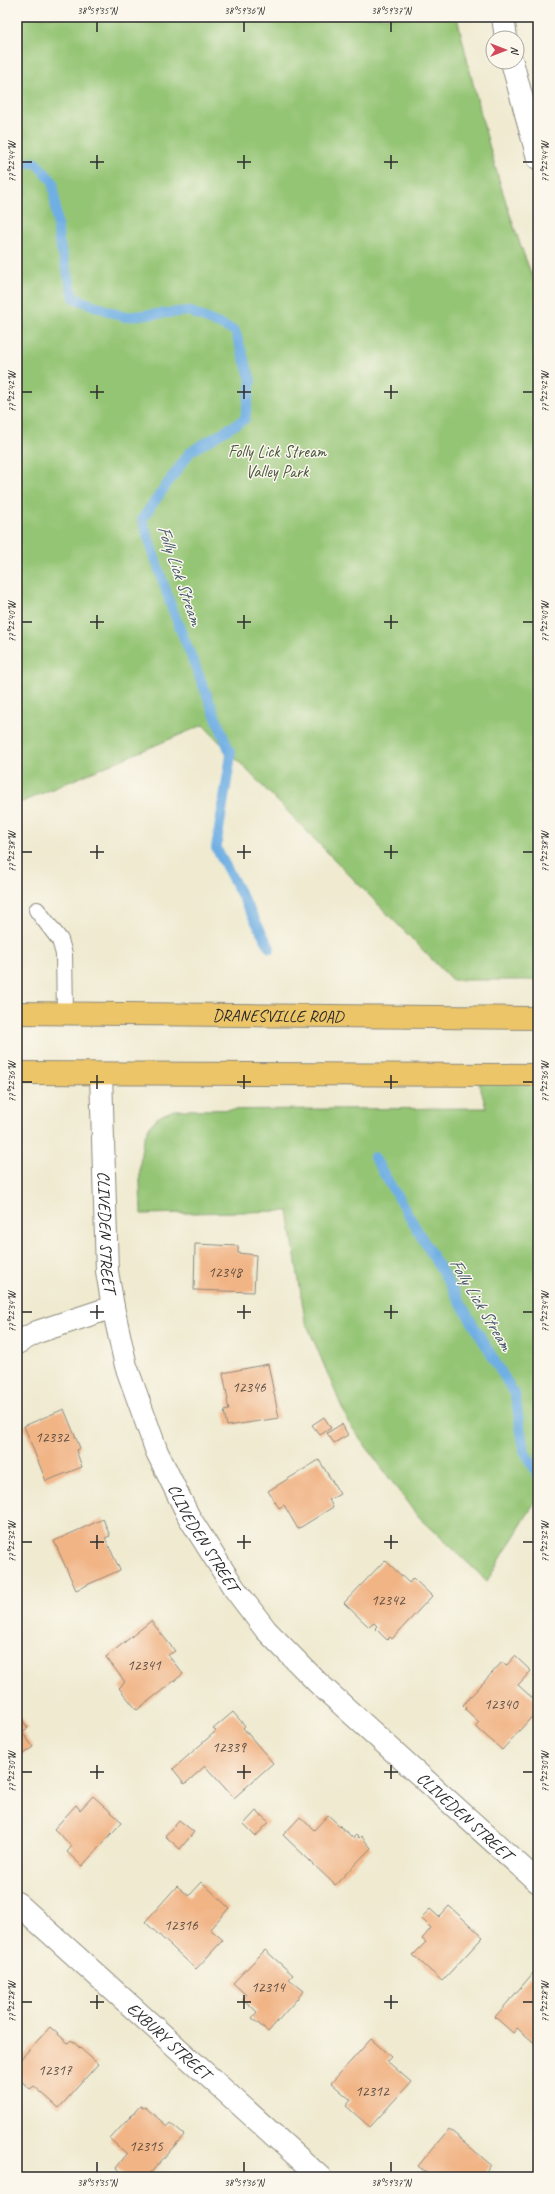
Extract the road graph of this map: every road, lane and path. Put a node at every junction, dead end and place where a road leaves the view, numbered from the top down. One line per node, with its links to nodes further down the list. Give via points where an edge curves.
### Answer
1 (503, 17): 2 (street)
2 (505, 30)
3 (514, 70): 4 (street)
4 (538, 158)
5 (37, 910): 7 (lane, via 60,940 64,954)
6 (17, 1013): 7 (main road, DRANESVILLE ROAD)
7 (66, 1013): 8 (main road, DRANESVILLE ROAD)
8 (538, 1018)
9 (17, 1072): 10 (main road)
10 (101, 1074): 11 (main road); 12 (street, CLIVEDEN STREET, via 107,1263)
11 (538, 1075)
12 (113, 1307): 13 (street, via 37,1332); 14 (street, CLIVEDEN STREET, via 126,1366 157,1452 189,1517 234,1588 266,1630 318,1683)
13 (17, 1343)
14 (538, 1882)
15 (17, 1903): 16 (street, EXBURY STREET)
16 (320, 2177)

